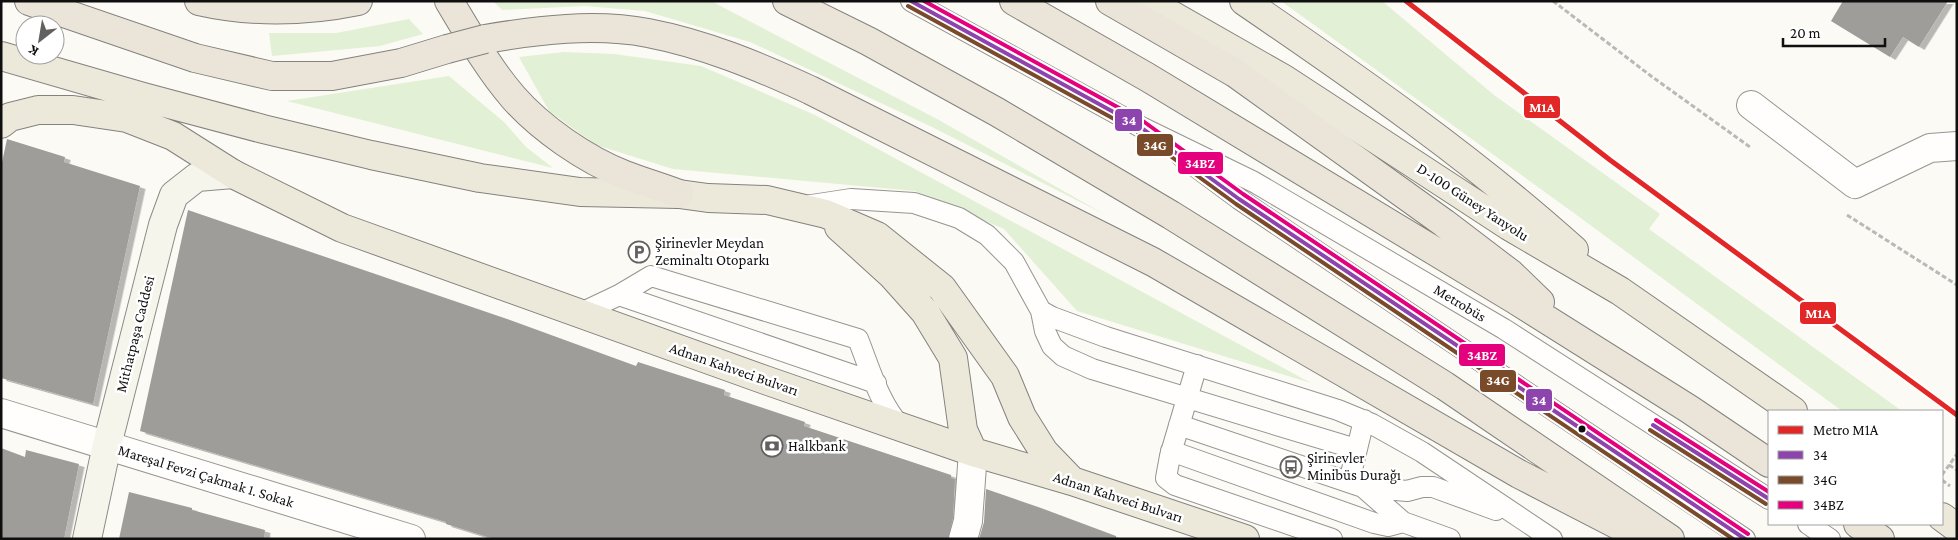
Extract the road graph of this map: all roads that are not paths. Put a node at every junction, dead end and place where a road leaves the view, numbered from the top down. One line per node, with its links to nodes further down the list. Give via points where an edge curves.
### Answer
1 (29, 1): 55 (highway, bridge, via 195,58 272,76 332,76 401,63 485,39 560,29 648,33 703,46 758,66 819,94 1153,262 1511,470)
2 (199, 1): 3 (highway, via 261,10 306,10)
3 (358, 1)
4 (449, 1): 18 (highway, via 486,62 514,98 548,130 584,154 624,174)
5 (787, 1): 56 (highway, via 997,112 1171,215 1445,386)
6 (911, 1): 15 (lane, Metrobüs)
7 (1014, 1): 25 (highway, via 1147,77)
8 (1110, 1): 25 (highway, via 1235,73 1388,182 1511,274)
9 (1147, 1): 21 (main road, D-100 Güney Yanyolu, via 1284,79 1509,226)
10 (1244, 1): 21 (main road, via 1418,124 1525,206)
11 (1, 56): 12 (main road)
12 (143, 97): 17 (main road); 18 (main road, via 371,155 480,178 580,192)
13 (1751, 105): 16 (street, via 1855,184 1930,148)
14 (1, 124): 17 (main road, via 38,110 73,110 128,118 173,136)
15 (1139, 126): 41 (lane, Metrobüs, via 1254,182 1504,329); 57 (lane, Metrobüs, via 1239,199)
16 (1957, 146)
17 (233, 174): 24 (main road, Adnan Kahveci Bulvarı, via 342,228); 34 (main road, Mithatpaşa Caddesi, via 198,177 174,195 162,225)
18 (679, 194): 19 (main road, via 767,200)
19 (798, 207): 20 (main road); 23 (lane, via 852,199 914,203 959,218 988,235 1014,262)
20 (826, 214): 37 (main road, via 891,274 926,312 953,358 964,430); 39 (main road, via 876,236 942,288 1005,376 1022,417 1044,452)
21 (1620, 291): 29 (main road, D-100 Güney Yanyolu)
22 (619, 295): 24 (lane); 27 (lane); 27 (lane, via 651,276 858,339)
23 (1041, 311): 26 (lane, via 1106,337); 28 (lane, via 1052,346 1063,356 1092,369)
24 (579, 314): 33 (main road, Adnan Kahveci Bulvarı)
25 (1582, 342): 38 (highway)
26 (1197, 365): 28 (lane); 31 (lane)
27 (876, 384): 33 (lane, via 891,416)
28 (1187, 399): 32 (lane); 35 (lane)
29 (1792, 410)
30 (1, 413): 34 (street, Mareşal Fevzi Çakmak 1. Sokak)
31 (1364, 420): 35 (lane); 44 (lane, via 1422,452)
32 (1179, 425): 36 (lane); 40 (lane)
33 (901, 427): 37 (main road, Adnan Kahveci Bulvarı)
34 (107, 445): 48 (main road, Mithatpaşa Caddesi); 49 (street, Mareşal Fevzi Çakmak 1. Sokak)
35 (1356, 449): 40 (lane)
36 (1172, 451): 43 (lane, via 1374,523 1388,526); 52 (lane, via 1166,478 1175,486)
37 (973, 452): 39 (main road, Adnan Kahveci Bulvarı); 50 (street, via 968,521)
38 (1768, 463)
39 (1072, 481): 51 (main road, Adnan Kahveci Bulvarı)
40 (1356, 484): 43 (lane); 44 (lane, via 1407,491 1433,487)
41 (1768, 498)
42 (1943, 518): 47 (main road)
43 (1403, 522): 53 (lane)
44 (1530, 523): 54 (lane)
45 (1809, 525): 58 (lane)
46 (1859, 525): 59 (highway)
47 (1957, 528)
48 (87, 539)
49 (411, 539)
50 (963, 539)
51 (1245, 539)
52 (1332, 539)
53 (1450, 539)
54 (1552, 539)
55 (1645, 539)
56 (1670, 539)
57 (1745, 539)
58 (1830, 539)
59 (1880, 539)

